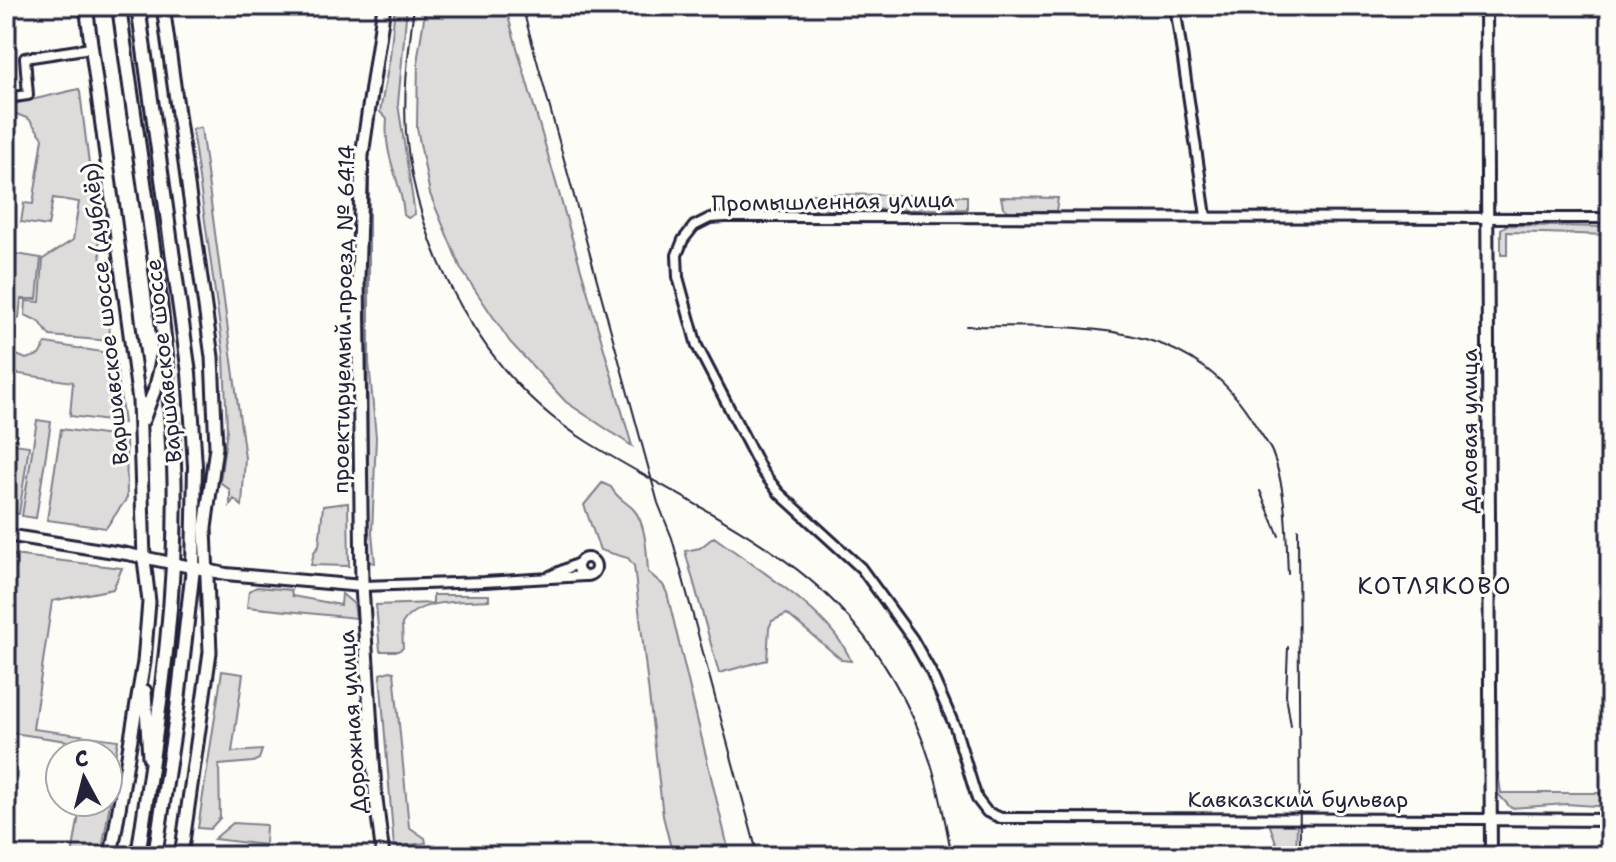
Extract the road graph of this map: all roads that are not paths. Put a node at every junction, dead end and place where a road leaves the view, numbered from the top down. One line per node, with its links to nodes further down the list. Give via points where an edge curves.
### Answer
1 (86, 6): 8 (main road, Варшавское шоссе (дублёр))
2 (117, 6): 13 (main road, Варшавское шоссе)
3 (138, 6): 19 (main road, Варшавское шоссе, via 189,373)
4 (163, 6): 19 (main road, via 215,400 216,447)
5 (384, 6): 22 (main road, проектируемый проезд № 6414, via 359,199)
6 (1175, 6): 10 (street)
7 (1486, 6): 11 (street, Деловая улица)
8 (91, 48): 9 (street, via 25,58 28,95); 14 (main road, Варшавское шоссе (дублёр))
9 (6, 98)
10 (1206, 216): 11 (street, Промышленная улица); 25 (street, Промышленная улица, via 725,217 694,226 680,247 678,277 697,346 762,471 861,568 912,638 955,727 977,799)
11 (1488, 217): 12 (street, Промышленная улица); 26 (street, Деловая улица)
12 (1610, 218)
13 (165, 348): 14 (main road); 18 (main road, Варшавское шоссе, via 174,465)
14 (141, 427): 16 (main road, Варшавское шоссе (дублёр))
15 (6, 535): 16 (street)
16 (144, 559): 18 (street); 23 (main road, Варшавское шоссе (дублёр), via 149,602)
17 (579, 563): 20 (street); 20 (street, via 585,558 595,563 595,571); 21 (street)
18 (173, 564): 19 (street); 24 (main road, Варшавское шоссе)
19 (200, 569): 22 (street); 30 (main road, Варшавское шоссе); 31 (main road, via 210,630 208,679)
20 (585, 576): 21 (street)
21 (542, 579): 22 (street)
22 (362, 586): 32 (main road, Дорожная улица)
23 (144, 662): 24 (main road); 28 (main road, Варшавское шоссе (дублёр))
24 (150, 772): 29 (main road, Варшавское шоссе)
25 (987, 812): 26 (street, Кавказский бульвар, via 1001,818)
26 (1490, 819): 27 (street, Кавказский бульвар); 33 (street, Деловая улица)
27 (1610, 820)
28 (111, 856)
29 (138, 856)
30 (155, 856)
31 (181, 856)
32 (383, 856)
33 (1491, 856)

